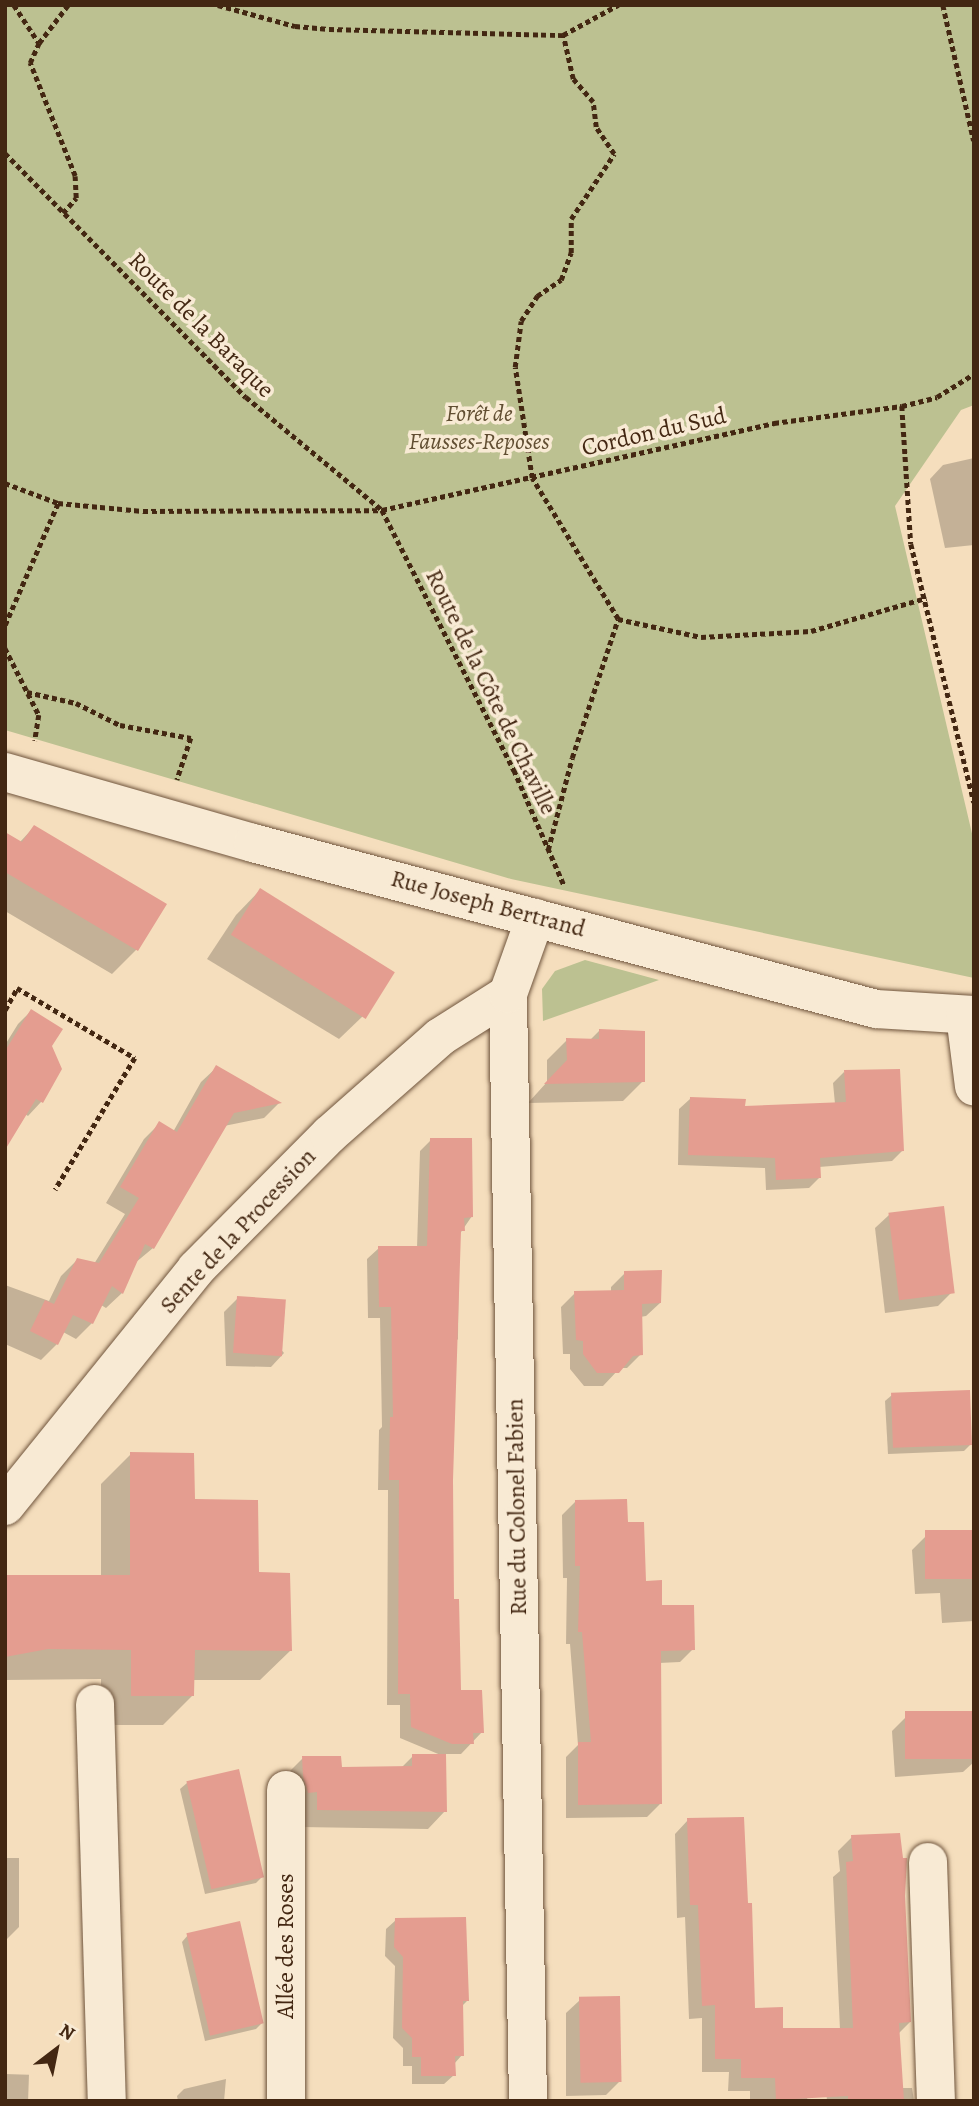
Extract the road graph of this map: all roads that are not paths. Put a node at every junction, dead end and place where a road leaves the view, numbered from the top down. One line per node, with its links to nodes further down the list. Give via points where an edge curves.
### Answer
1 (5, 772): 2 (street, Rue Joseph Bertrand)
2 (535, 918): 3 (street, Rue du Colonel Fabien); 4 (street, Rue Joseph Bertrand, via 876,1009)
3 (508, 994): 6 (street, Sente de la Procession, via 440,1037 329,1135 196,1269); 12 (street, Rue du Colonel Fabien)
4 (969, 1015): 5 (street)
5 (974, 1086)
6 (5, 1506)
7 (94, 1704): 10 (street)
8 (286, 1790): 11 (street, Allée des Roses)
9 (928, 1862): 13 (street)
10 (107, 2101)
11 (286, 2101)
12 (528, 2101)
13 (936, 2101)

